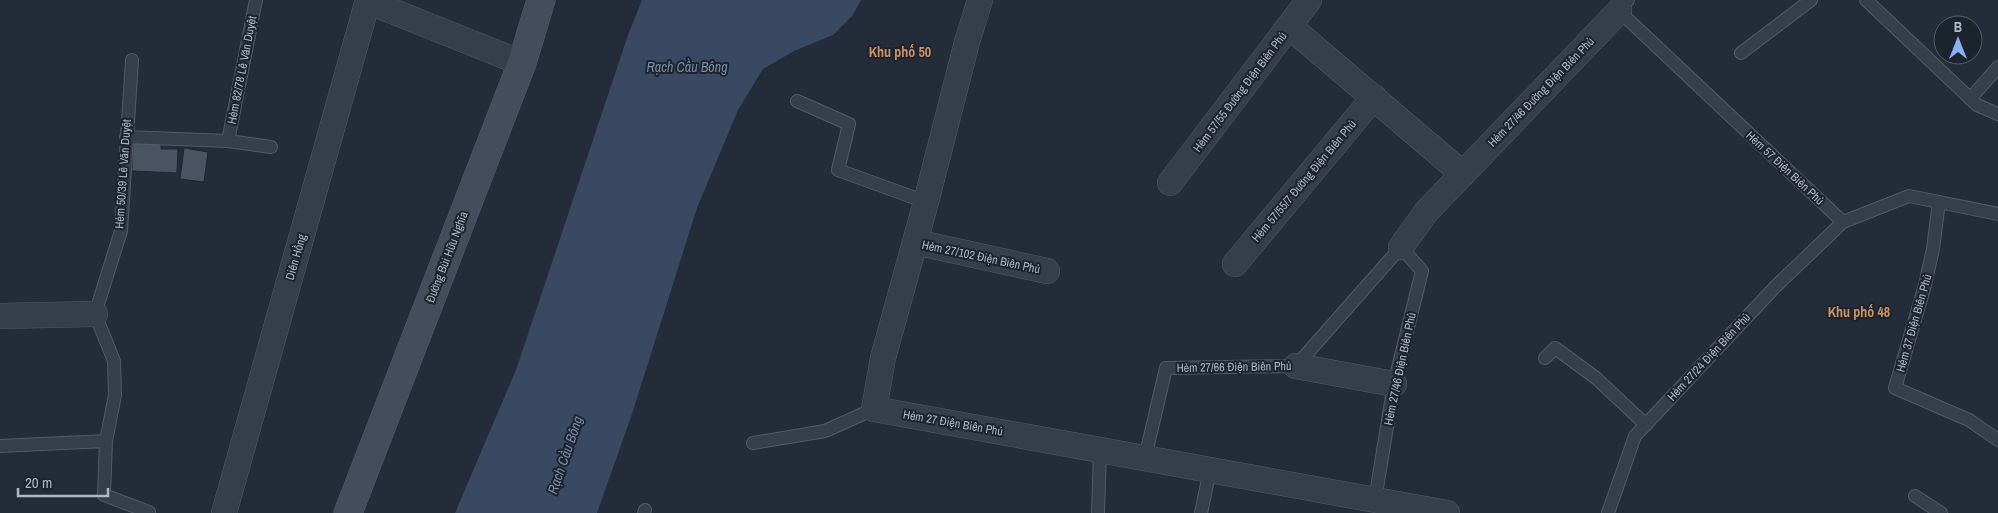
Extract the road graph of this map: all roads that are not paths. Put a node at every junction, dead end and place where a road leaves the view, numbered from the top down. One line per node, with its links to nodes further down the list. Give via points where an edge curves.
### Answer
1 (256, 0): 19 (lane, Hẻm 82/78 Lê Văn Duyệt)
2 (362, 0): 12 (street); 48 (street, Diên Hồng)
3 (542, 0): 12 (street, Đường Bùi Hữu Nghĩa)
4 (980, 0): 23 (street)
5 (1309, 0): 9 (street, Hẻm 57/55 Đường Điện Biên Phủ)
6 (1811, 0): 10 (lane)
7 (1866, 0): 15 (lane)
8 (1624, 5): 21 (street, Hẻm 27/46 Đường Điện Biên Phủ); 26 (lane, Hẻm 57 Điện Biên Phủ)
9 (1290, 26): 14 (street); 22 (street, Hẻm 57/55 Đường Điện Biên Phủ)
10 (1741, 53)
11 (132, 60): 18 (lane, Hẻm 50/39 Lê Văn Duyệt)
12 (522, 63): 49 (street, Đường Bùi Hữu Nghĩa)
13 (1998, 67): 15 (lane)
14 (1374, 97): 21 (street); 29 (street, Hẻm 57/55/7 Đường Điện Biên Phủ)
15 (1970, 99): 17 (lane)
16 (797, 101): 23 (lane, via 849,124 838,170)
17 (1998, 114)
18 (126, 137): 19 (lane, Hẻm 82/78 Lê Văn Duyệt); 31 (lane, Hẻm 50/39 Lê Văn Duyệt, via 120,231)
19 (228, 141): 20 (lane, Hẻm 82/78 Lê Văn Duyệt)
20 (271, 147)
21 (1463, 174): 28 (street, Hẻm 27/46 Đường Điện Biên Phủ, via 1427,212)
22 (1170, 183)
23 (926, 202): 27 (street)
24 (1939, 202): 25 (lane); 26 (lane, via 1909,196); 38 (lane, Hẻm 37 Điện Biên Phủ, via 1925,285 1895,388 1969,420)
25 (1998, 214)
26 (1843, 222): 37 (lane, Hẻm 27/24 Điện Biên Phủ, via 1775,287)
27 (915, 242): 30 (street, Hẻm 27/102 Điện Biên Phủ); 36 (street, via 883,358)
28 (1401, 247): 34 (lane, Hẻm 27/66 Điện Biên Phủ); 35 (lane, Hẻm 27/46 Điện Biên Phủ, via 1422,271)
29 (1235, 264)
30 (1047, 271)
31 (95, 314): 32 (street); 39 (lane, via 114,362 115,395)
32 (0, 316)
33 (1545, 358): 37 (lane, via 1555,348 1596,378)
34 (1296, 366): 35 (street); 43 (lane, Hẻm 27/66 Điện Biên Phủ, via 1166,368)
35 (1394, 384): 46 (lane, Hẻm 27/46 Điện Biên Phủ)
36 (874, 409): 40 (lane, via 825,431); 42 (street, Hẻm 27 Điện Biên Phủ)
37 (1646, 425): 53 (lane, Hẻm 27/24 Điện Biên Phủ, via 1635,436)
38 (1998, 440)
39 (106, 441): 41 (lane); 47 (lane, via 104,495)
40 (752, 443)
41 (0, 446)
42 (1100, 450): 43 (street, Hẻm 27 Điện Biên Phủ); 50 (lane)
43 (1145, 458): 44 (street, Hẻm 27 Điện Biên Phủ)
44 (1210, 470): 46 (street, Hẻm 27 Điện Biên Phủ); 51 (lane)
45 (1915, 496): 54 (lane)
46 (1375, 500): 52 (street, Hẻm 27 Điện Biên Phủ)
47 (149, 512)
48 (224, 513)
49 (348, 513)
50 (1098, 513)
51 (1201, 513)
52 (1447, 513)
53 (1608, 513)
54 (1941, 513)

